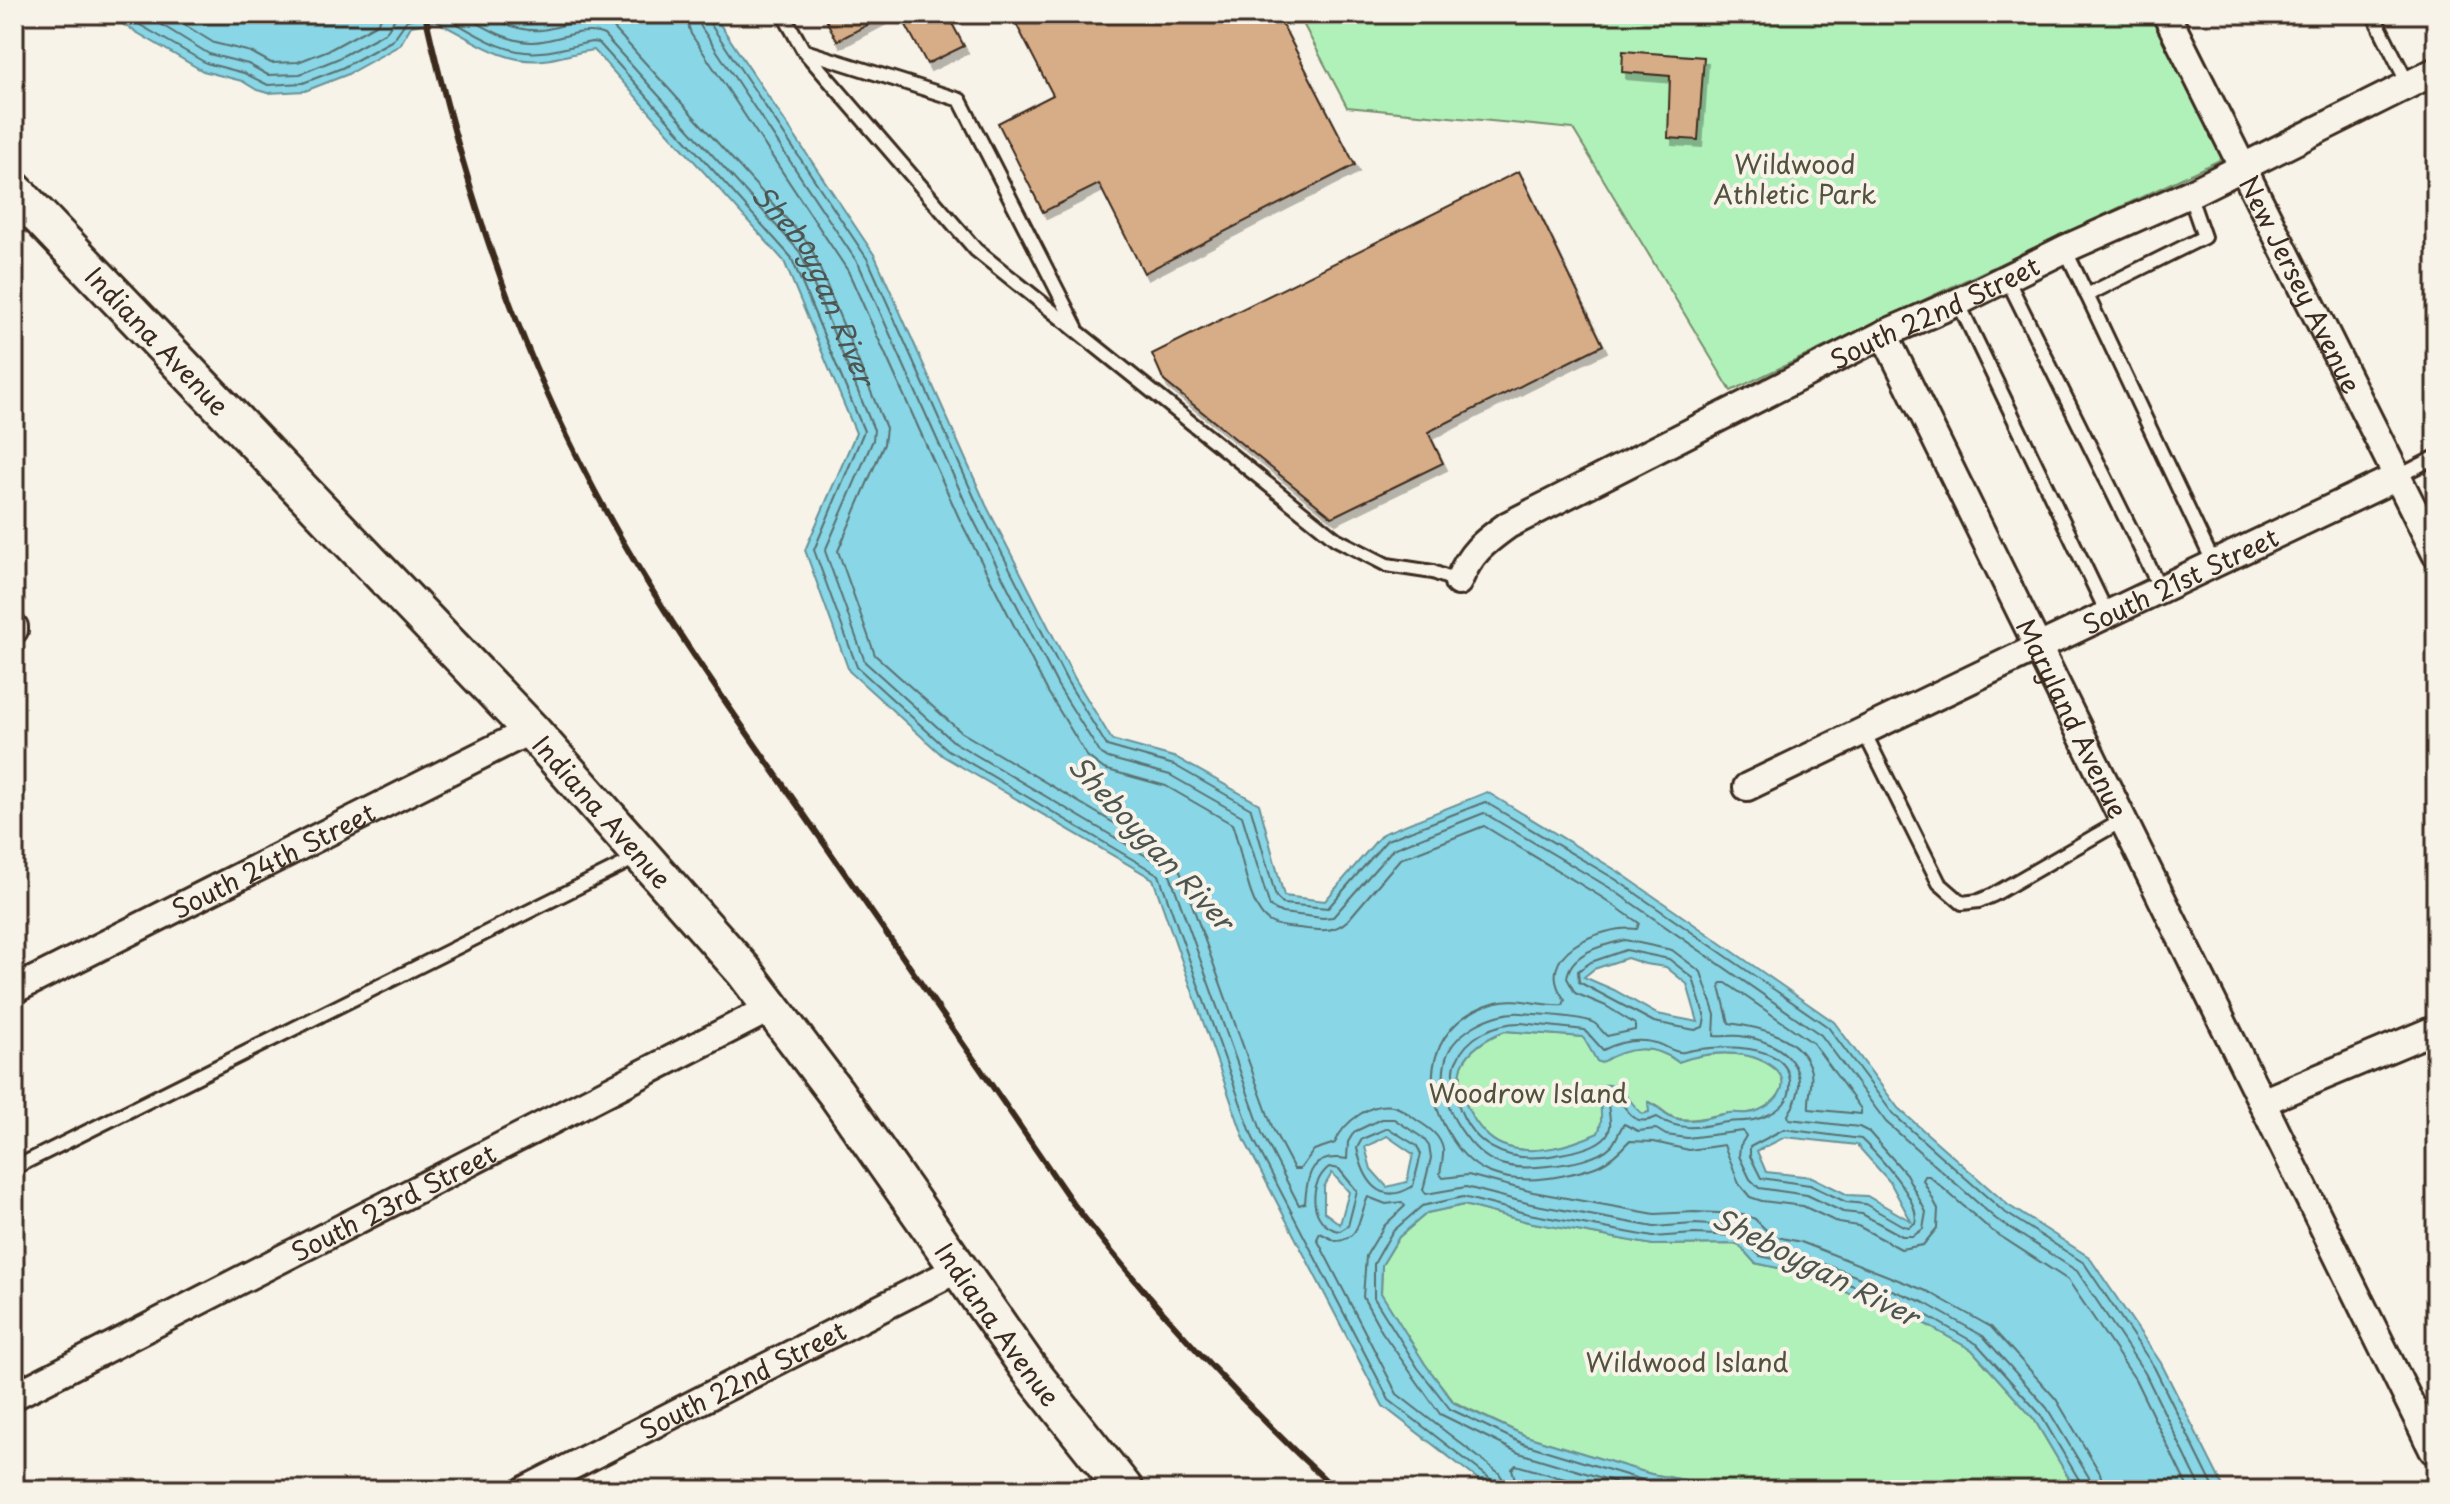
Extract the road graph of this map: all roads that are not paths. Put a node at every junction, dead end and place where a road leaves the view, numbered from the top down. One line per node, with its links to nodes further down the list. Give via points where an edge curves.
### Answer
1 (783, 14): 4 (lane)
2 (2166, 14): 7 (street, New Jersey Avenue)
3 (2373, 14): 6 (lane)
4 (804, 51): 14 (lane, via 976,250); 14 (lane, via 960,100)
5 (2436, 71): 6 (street, South 22nd Street)
6 (2408, 84): 7 (street, South 22nd Street)
7 (2243, 166): 9 (street, South 22nd Street); 17 (street, New Jersey Avenue)
8 (14, 190): 24 (main road, Indiana Avenue)
9 (2189, 194): 10 (street, South 22nd Street); 12 (lane, via 2204,237)
10 (2065, 249): 11 (street, South 22nd Street); 12 (lane)
11 (2007, 279): 13 (street, South 22nd Street); 21 (lane)
12 (2087, 295): 19 (lane)
13 (1958, 302): 15 (street, South 22nd Street); 22 (lane)
14 (1079, 333): 20 (lane, via 1336,539 1387,565)
15 (1884, 334): 20 (street, South 22nd Street, via 1508,525 1481,545); 23 (street, Maryland Avenue)
16 (2436, 457): 17 (lane)
17 (2397, 477): 18 (street, New Jersey Avenue); 19 (street, South 21st Street)
18 (2436, 554)
19 (2214, 564): 21 (street, South 21st Street)
20 (1458, 582)
21 (2161, 590): 22 (street, South 21st Street)
22 (2108, 615): 23 (street, South 21st Street)
23 (2037, 646): 25 (street, South 21st Street); 27 (street, Maryland Avenue)
24 (531, 730): 28 (main road, Indiana Avenue); 29 (street, South 24th Street)
25 (1863, 730): 26 (street, South 21st Street); 27 (lane, via 1939,883 1962,903 1993,895)
26 (1747, 787)
27 (2123, 820): 32 (street, Maryland Avenue)
28 (641, 855): 30 (main road, Indiana Avenue); 33 (lane)
29 (14, 990)
30 (773, 1007): 34 (main road, Indiana Avenue); 35 (street, South 23rd Street)
31 (2436, 1029): 32 (street)
32 (2262, 1102): 36 (street, Maryland Avenue)
33 (14, 1168)
34 (958, 1269): 37 (street, South 22nd Street); 38 (main road, Indiana Avenue)
35 (14, 1396)
36 (2436, 1449)
37 (525, 1490)
38 (1125, 1490)

